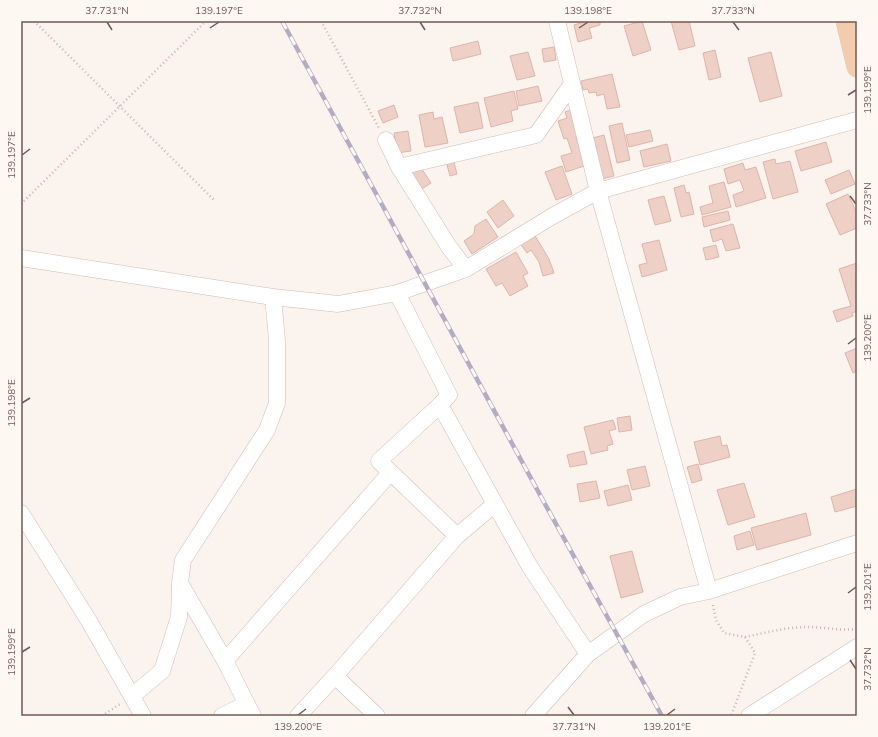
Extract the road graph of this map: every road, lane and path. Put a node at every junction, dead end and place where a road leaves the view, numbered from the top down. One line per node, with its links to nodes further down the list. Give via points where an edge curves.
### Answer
1 (34, 21): 8 (path)
2 (206, 21): 8 (path)
3 (321, 21): 10 (path)
4 (557, 21): 7 (street)
5 (846, 21): 6 (main road)
6 (857, 67)
7 (572, 84): 11 (street, via 536,135); 12 (street)
8 (120, 106): 13 (path); 14 (path)
9 (857, 120): 12 (street)
10 (386, 140): 11 (street)
11 (398, 167): 16 (street)
12 (598, 191): 16 (street); 26 (street)
13 (215, 201)
14 (21, 204)
15 (21, 258): 18 (street)
16 (466, 269): 17 (street)
17 (397, 293): 18 (street, via 338,304); 19 (street, via 449,395)
18 (273, 297): 25 (street, via 277,340 277,403 267,430 183,560)
19 (440, 405): 20 (street, via 379,461); 21 (street)
20 (390, 473): 23 (street); 31 (street)
21 (495, 504): 23 (street); 30 (street, via 530,567)
22 (21, 513): 33 (street, via 89,621)
23 (457, 536): 32 (street)
24 (857, 543): 26 (street)
25 (180, 583): 31 (street); 33 (street, via 179,617 162,671)
26 (709, 591): 28 (path, via 716,620 724,633); 30 (street, via 680,597 644,614)
27 (857, 629): 28 (path, via 784,628)
28 (745, 637): 41 (path, via 755,653)
29 (857, 647): 42 (street)
30 (588, 654): 40 (street)
31 (225, 661): 34 (street)
32 (335, 676): 38 (street); 39 (street)
33 (132, 696): 35 (path); 36 (street)
34 (249, 710): 37 (street)
35 (102, 716)
36 (143, 716)
37 (222, 716)
38 (298, 716)
39 (377, 716)
40 (533, 716)
41 (731, 716)
42 (749, 716)

